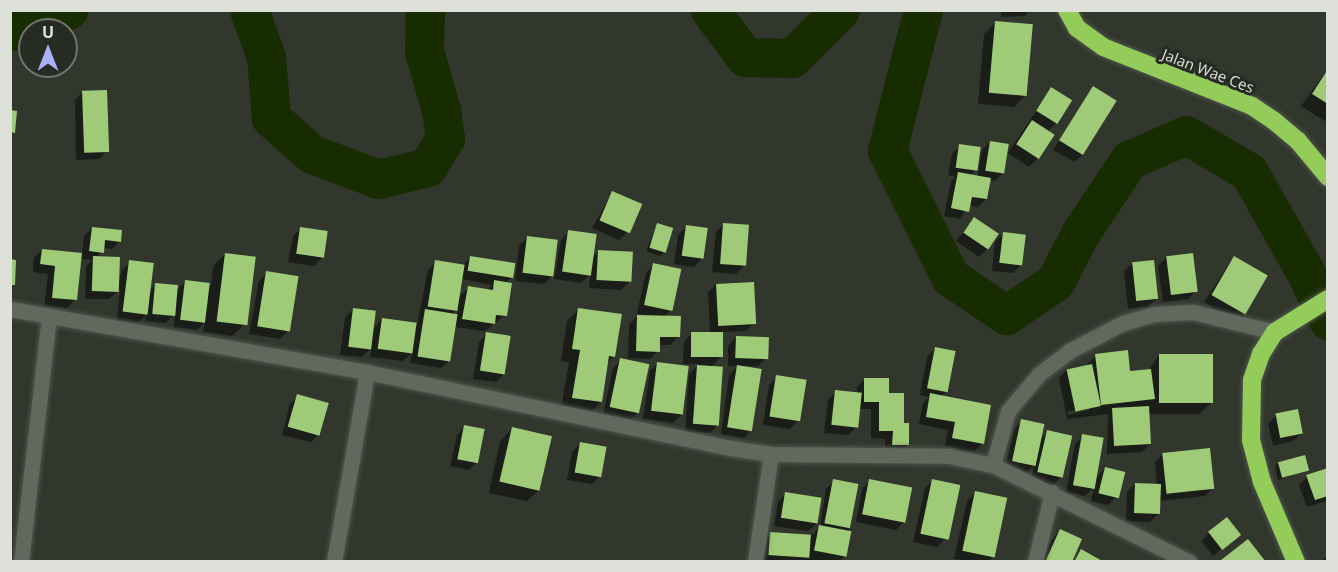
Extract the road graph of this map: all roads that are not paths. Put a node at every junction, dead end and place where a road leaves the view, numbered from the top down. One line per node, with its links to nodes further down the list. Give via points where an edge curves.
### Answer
1 (1067, 10): 2 (highway, Jalan Wae Ces, via 1077,28 1103,47 1251,106 1274,120)
2 (1328, 177)
3 (1328, 298): 6 (highway)
4 (10, 309): 5 (street)
5 (49, 316): 7 (street); 11 (street)
6 (1275, 332): 9 (street, via 1193,312 1155,314 1123,323 1069,351 1039,374 1008,411); 16 (highway, via 1261,354 1252,380 1251,440 1262,482)
7 (367, 372): 8 (street); 12 (street)
8 (771, 454): 9 (street, via 949,456); 13 (street)
9 (993, 465): 10 (street)
10 (1052, 492): 14 (street); 15 (street)
11 (21, 561)
12 (334, 561)
13 (755, 561)
14 (1035, 561)
15 (1189, 561)
16 (1296, 561)

